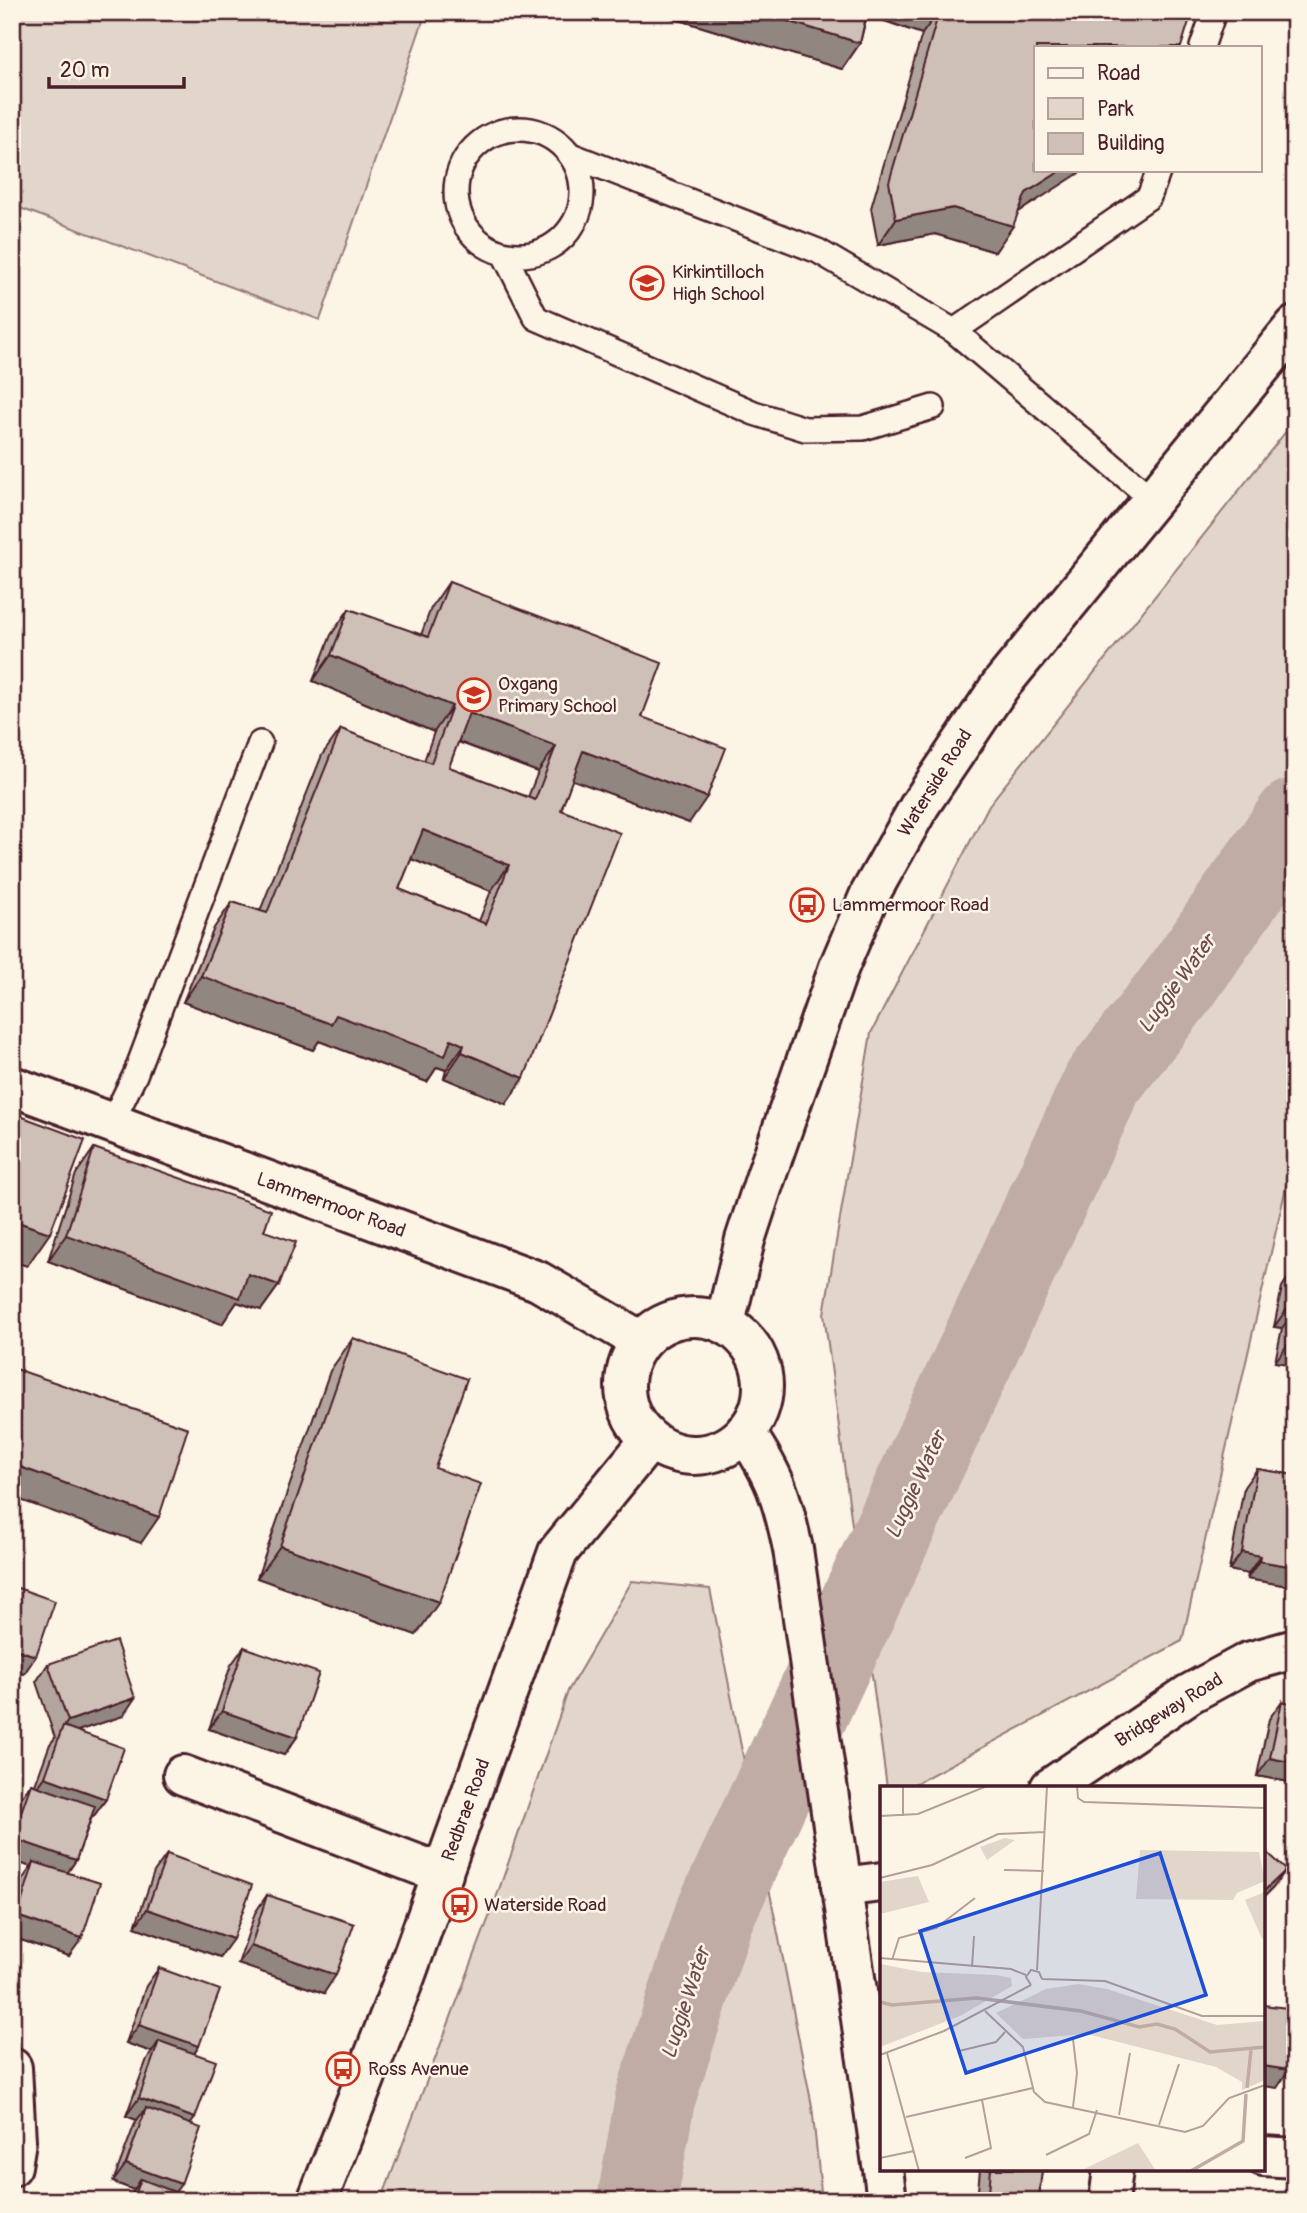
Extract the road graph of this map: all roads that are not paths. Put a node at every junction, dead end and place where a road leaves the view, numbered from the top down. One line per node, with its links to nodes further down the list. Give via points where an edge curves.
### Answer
1 (1214, 12): 2 (lane)
2 (1202, 46)
3 (571, 155): 5 (lane, via 583,197 578,219 565,237 547,250 526,256); 5 (lane, via 548,136 519,128 490,136 467,156 458,174 459,214 476,239); 7 (lane, via 818,251)
4 (1158, 172): 7 (lane, via 1149,197)
5 (504, 254): 8 (lane, via 536,318 754,413 805,429 863,428)
6 (1295, 326): 9 (main road, Waterside Road)
7 (954, 331): 9 (lane)
8 (933, 407)
9 (1152, 499): 13 (main road, Waterside Road, via 1000,685 920,805 870,894 839,967 765,1179)
10 (260, 743): 12 (lane, via 135,1075)
11 (12, 1086): 12 (main road, Lammermoor Road)
12 (111, 1124): 14 (main road, Lammermoor Road, via 538,1281)
13 (725, 1323): 14 (main road, via 703,1317 679,1318 660,1325); 15 (main road, via 751,1347 761,1369 763,1391 757,1414)
14 (641, 1341): 16 (main road, via 625,1374 625,1393 632,1416)
15 (744, 1432): 16 (main road, via 736,1441 708,1454 671,1452); 22 (main road, via 782,1496)
16 (650, 1440): 20 (main road, Redbrae Road, via 558,1552)
17 (1295, 1649): 19 (main road, Bridgeway Road, via 1248,1662 1189,1694)
18 (183, 1775): 20 (main road)
19 (1066, 1783)
20 (443, 1874): 30 (main road, Redbrae Road)
21 (880, 1882): 22 (main road)
22 (841, 1887): 24 (main road)
23 (12, 2068): 27 (main road, via 16,2105)
24 (880, 2150)
25 (1265, 2156): 26 (main road)
26 (1295, 2158)
27 (12, 2166)
28 (883, 2171): 31 (main road)
29 (1112, 2171): 32 (main road)
30 (317, 2201)
31 (887, 2201)
32 (1109, 2201)

